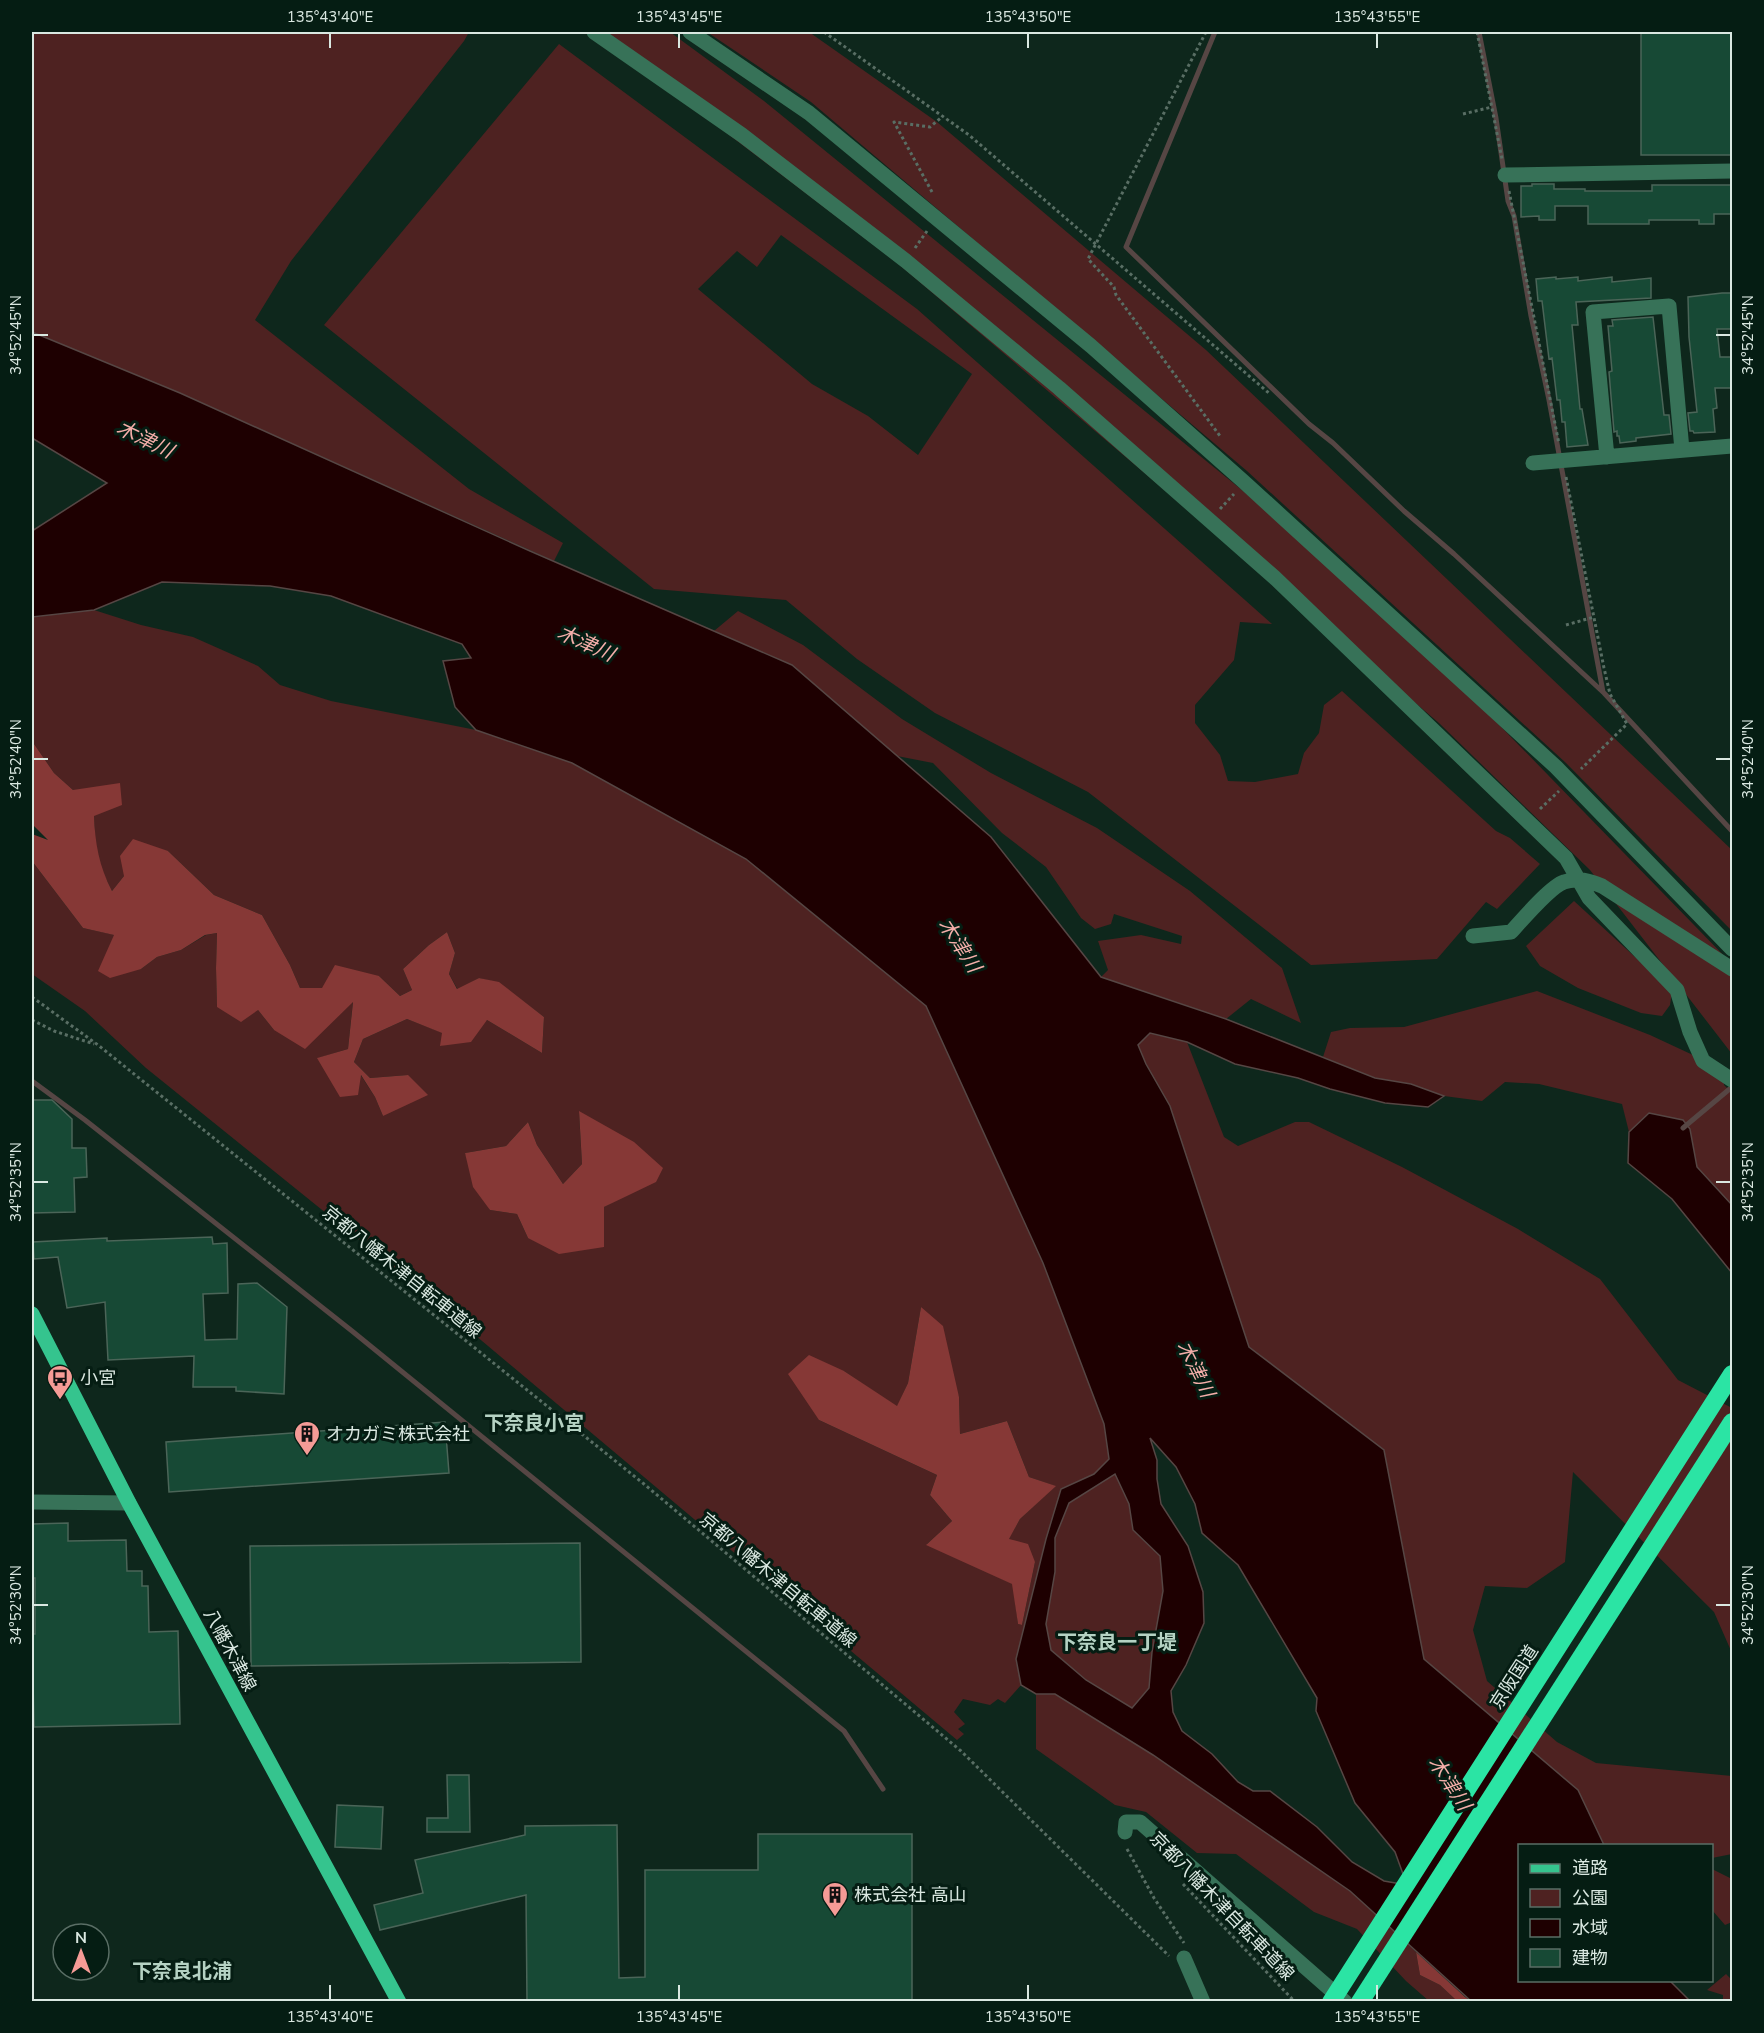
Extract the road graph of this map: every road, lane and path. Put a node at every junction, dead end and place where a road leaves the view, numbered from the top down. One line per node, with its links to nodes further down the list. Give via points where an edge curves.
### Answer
1 (594, 32): 13 (street, via 742,135)
2 (690, 32): 11 (street, via 809,113)
3 (824, 32): 8 (path)
4 (1206, 32): 12 (path)
5 (1477, 32): 6 (path)
6 (1492, 107): 7 (path); 10 (path)
7 (1463, 114)
8 (942, 116): 11 (path, via 930,127 894,122 940,207); 12 (path)
9 (1732, 171): 10 (street)
10 (1506, 175): 19 (path)
11 (938, 217): 13 (path); 21 (street)
12 (1097, 244): 14 (path); 15 (path, via 1088,259 1114,286 1116,295)
13 (906, 261): 22 (street)
14 (1270, 393)
15 (1224, 443)
16 (1732, 446): 17 (street)
17 (1682, 450): 18 (street); 18 (street, via 1669,306 1593,312)
18 (1607, 457): 19 (street)
19 (1563, 460): 20 (street); 23 (path)
20 (1533, 463)
21 (1244, 482): 22 (path); 28 (street, via 1556,767)
22 (1210, 520): 26 (street, via 1566,858)
23 (1594, 617): 24 (path); 25 (path, via 1610,694)
24 (1566, 625)
25 (1627, 724)
26 (1580, 880): 27 (street, via 1563,882 1511,932); 29 (street, via 1602,886); 33 (street, via 1589,898 1677,990 1703,1061)
27 (1473, 936)
28 (1732, 949)
29 (1732, 969)
30 (32, 997): 32 (path, 京都八幡木津自転車道線)
31 (32, 1020): 32 (path)
32 (98, 1045): 41 (path, 京都八幡木津自転車道線, via 725,1552 961,1751 1171,1958)
33 (1727, 1077)
34 (32, 1314): 38 (main road, 八幡木津線)
35 (1732, 1374): 45 (highway, 京阪国道, bridge)
36 (1732, 1422): 47 (highway)
37 (32, 1502): 38 (street)
38 (129, 1503): 42 (main road, 八幡木津線)
39 (1125, 1832): 41 (path, 京都八幡木津自転車道線, via 1122,1841 1188,1950); 46 (street, via 1126,1822 1140,1822)
40 (1182, 1883): 44 (path, 京都八幡木津自転車道線)
41 (1184, 1958): 43 (street)
42 (399, 2001)
43 (1203, 2001)
44 (1295, 2001)
45 (1331, 2001)
46 (1346, 2001)
47 (1360, 2001)

